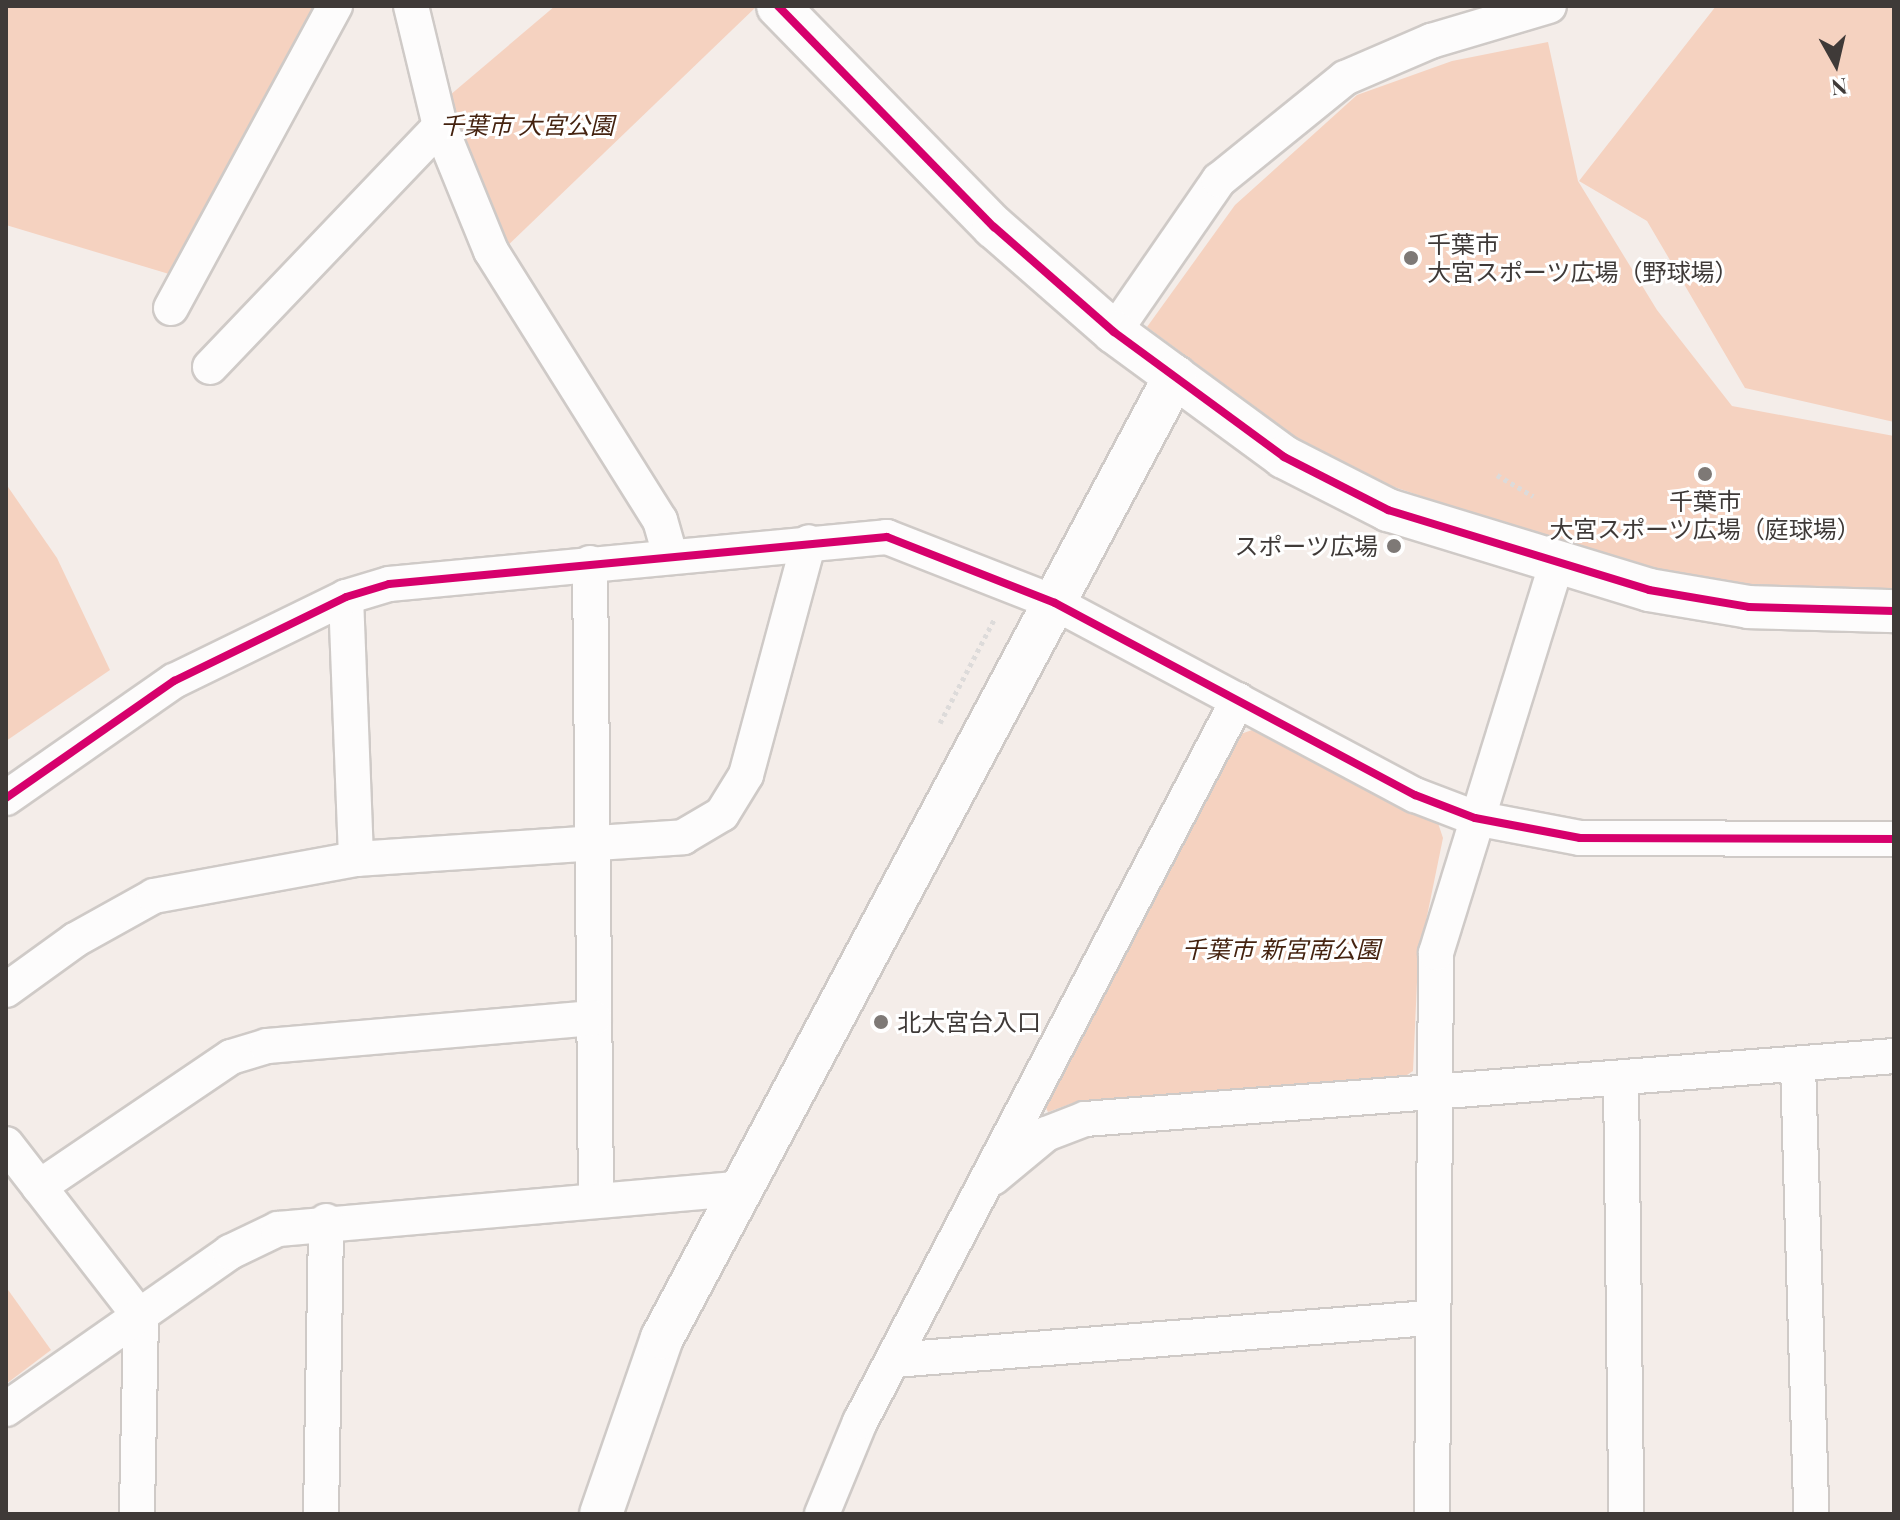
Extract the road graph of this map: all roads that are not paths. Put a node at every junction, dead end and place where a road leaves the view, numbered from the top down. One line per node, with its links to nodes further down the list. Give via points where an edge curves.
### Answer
1 (335, 6): 6 (street)
2 (411, 6): 5 (street)
3 (778, 6): 7 (street, via 994,227)
4 (1549, 6): 7 (street, via 1431,41 1345,78 1219,180)
5 (440, 126): 8 (street); 11 (street, via 491,251 660,520)
6 (171, 308)
7 (1114, 332): 9 (street)
8 (210, 367)
9 (1175, 376): 13 (street, via 1284,457 1388,510); 15 (street)
10 (809, 542): 11 (street); 15 (street, via 887,537); 21 (street, via 746,775 722,814 683,837)
11 (670, 555): 12 (street)
12 (590, 563): 14 (street, via 389,584); 21 (street)
13 (1556, 566): 16 (street, via 1749,607); 19 (street)
14 (346, 597): 18 (street, via 174,681); 22 (street)
15 (1055, 603): 17 (street); 32 (street)
16 (1894, 611)
17 (1238, 700): 19 (street, via 1415,795); 30 (street)
18 (6, 798)
19 (1475, 818): 20 (street, via 1580,838); 28 (street, via 1436,953)
20 (1894, 839)
21 (593, 843): 22 (street); 24 (street)
22 (356, 859): 23 (street, via 154,896 75,940)
23 (6, 990)
24 (594, 1018): 31 (street, via 267,1046 231,1057); 33 (street)
25 (1894, 1056): 26 (street)
26 (1798, 1065): 27 (street); 45 (street)
27 (1621, 1079): 28 (street); 44 (street)
28 (1434, 1092): 30 (street, via 1085,1119 1046,1134); 36 (street)
29 (6, 1144): 31 (street)
30 (993, 1178): 37 (street)
31 (39, 1187): 35 (street)
32 (744, 1188): 33 (street); 41 (street, via 662,1338)
33 (596, 1200): 34 (street)
34 (326, 1221): 35 (street, via 278,1229 230,1252); 40 (street)
35 (141, 1318): 38 (street); 39 (street)
36 (1429, 1318): 37 (street); 43 (street)
37 (894, 1360): 42 (street)
38 (6, 1409)
39 (137, 1514)
40 (321, 1514)
41 (601, 1514)
42 (822, 1514)
43 (1432, 1514)
44 (1626, 1514)
45 (1811, 1514)

